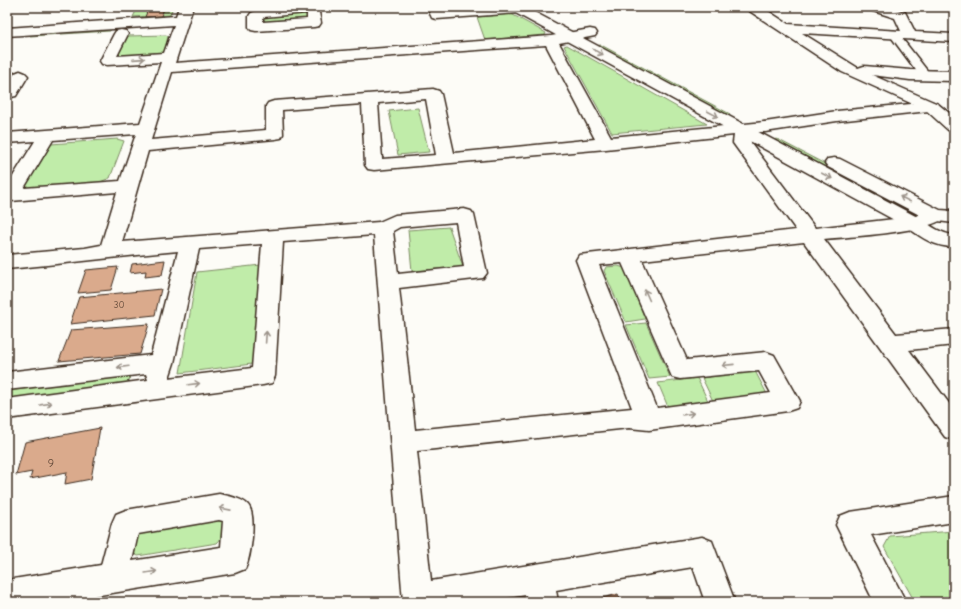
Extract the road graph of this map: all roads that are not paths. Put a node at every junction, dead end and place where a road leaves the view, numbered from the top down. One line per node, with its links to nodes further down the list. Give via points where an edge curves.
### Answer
1 (434, 7): 5 (street, via 437,15)
2 (540, 7): 10 (street)
3 (753, 7): 8 (street)
4 (875, 7): 12 (street, via 900,15)
5 (517, 8): 13 (street)
6 (182, 19): 7 (street); 17 (street)
7 (125, 23): 9 (street); 16 (street); 17 (street, one-way to 17, via 107,62)
8 (786, 28): 11 (street); 18 (street)
9 (7, 32)
10 (590, 33): 13 (street); 27 (street)
11 (894, 34): 12 (street); 19 (lane)
12 (910, 35): 14 (street)
13 (571, 37): 15 (street); 29 (street, one-way to 29)
14 (954, 38)
15 (551, 40): 17 (street); 32 (street)
16 (7, 41)
17 (168, 62): 28 (street)
18 (847, 68): 19 (street); 24 (street, via 880,85)
19 (925, 75): 20 (street)
20 (954, 76)
21 (7, 77): 22 (street, via 20,76 10,93)
22 (7, 93)
23 (370, 99): 33 (street, via 274,106 275,134); 34 (street, via 433,94); 34 (street, via 374,165)
24 (932, 106): 25 (street); 26 (street); 27 (street)
25 (954, 112)
26 (954, 126)
27 (765, 127): 29 (street); 36 (street, one-way to 27)
28 (147, 128): 30 (street); 33 (street)
29 (742, 130): 32 (street); 37 (street, one-way to 37); 39 (street, via 742,143)
30 (47, 135): 31 (street); 35 (street, via 11,195)
31 (7, 138)
32 (606, 144): 34 (street)
33 (141, 146): 35 (street)
34 (446, 159)
35 (128, 186): 43 (street)
36 (945, 216): 37 (street)
37 (914, 223): 39 (street); 41 (street, via 935,238)
38 (383, 228): 40 (street); 46 (street); 46 (street, via 395,221 464,215 476,273)
39 (809, 234): 44 (street); 48 (street)
40 (273, 237): 42 (street); 51 (street, one-way to 40, via 263,376)
41 (954, 241)
42 (190, 244): 43 (street); 49 (street)
43 (110, 250): 45 (street, via 85,255)
44 (629, 256): 53 (street, via 586,260); 53 (street, one-way to 44, via 788,401 766,360 680,370)
45 (7, 262)
46 (388, 282): 55 (street)
47 (954, 337): 48 (street)
48 (891, 343): 54 (street)
49 (162, 363): 50 (street, one-way to 50); 51 (street)
50 (7, 381)
51 (155, 389): 52 (street, one-way to 51)
52 (7, 409)
53 (649, 420): 55 (street, via 629,418)
54 (954, 429)
55 (403, 442): 60 (street)
56 (954, 509): 62 (street, via 850,525)
57 (113, 579): 59 (street)
58 (541, 590): 60 (street); 61 (street, via 702,551)
59 (7, 595)
60 (418, 600)
61 (720, 602)
62 (891, 602)

